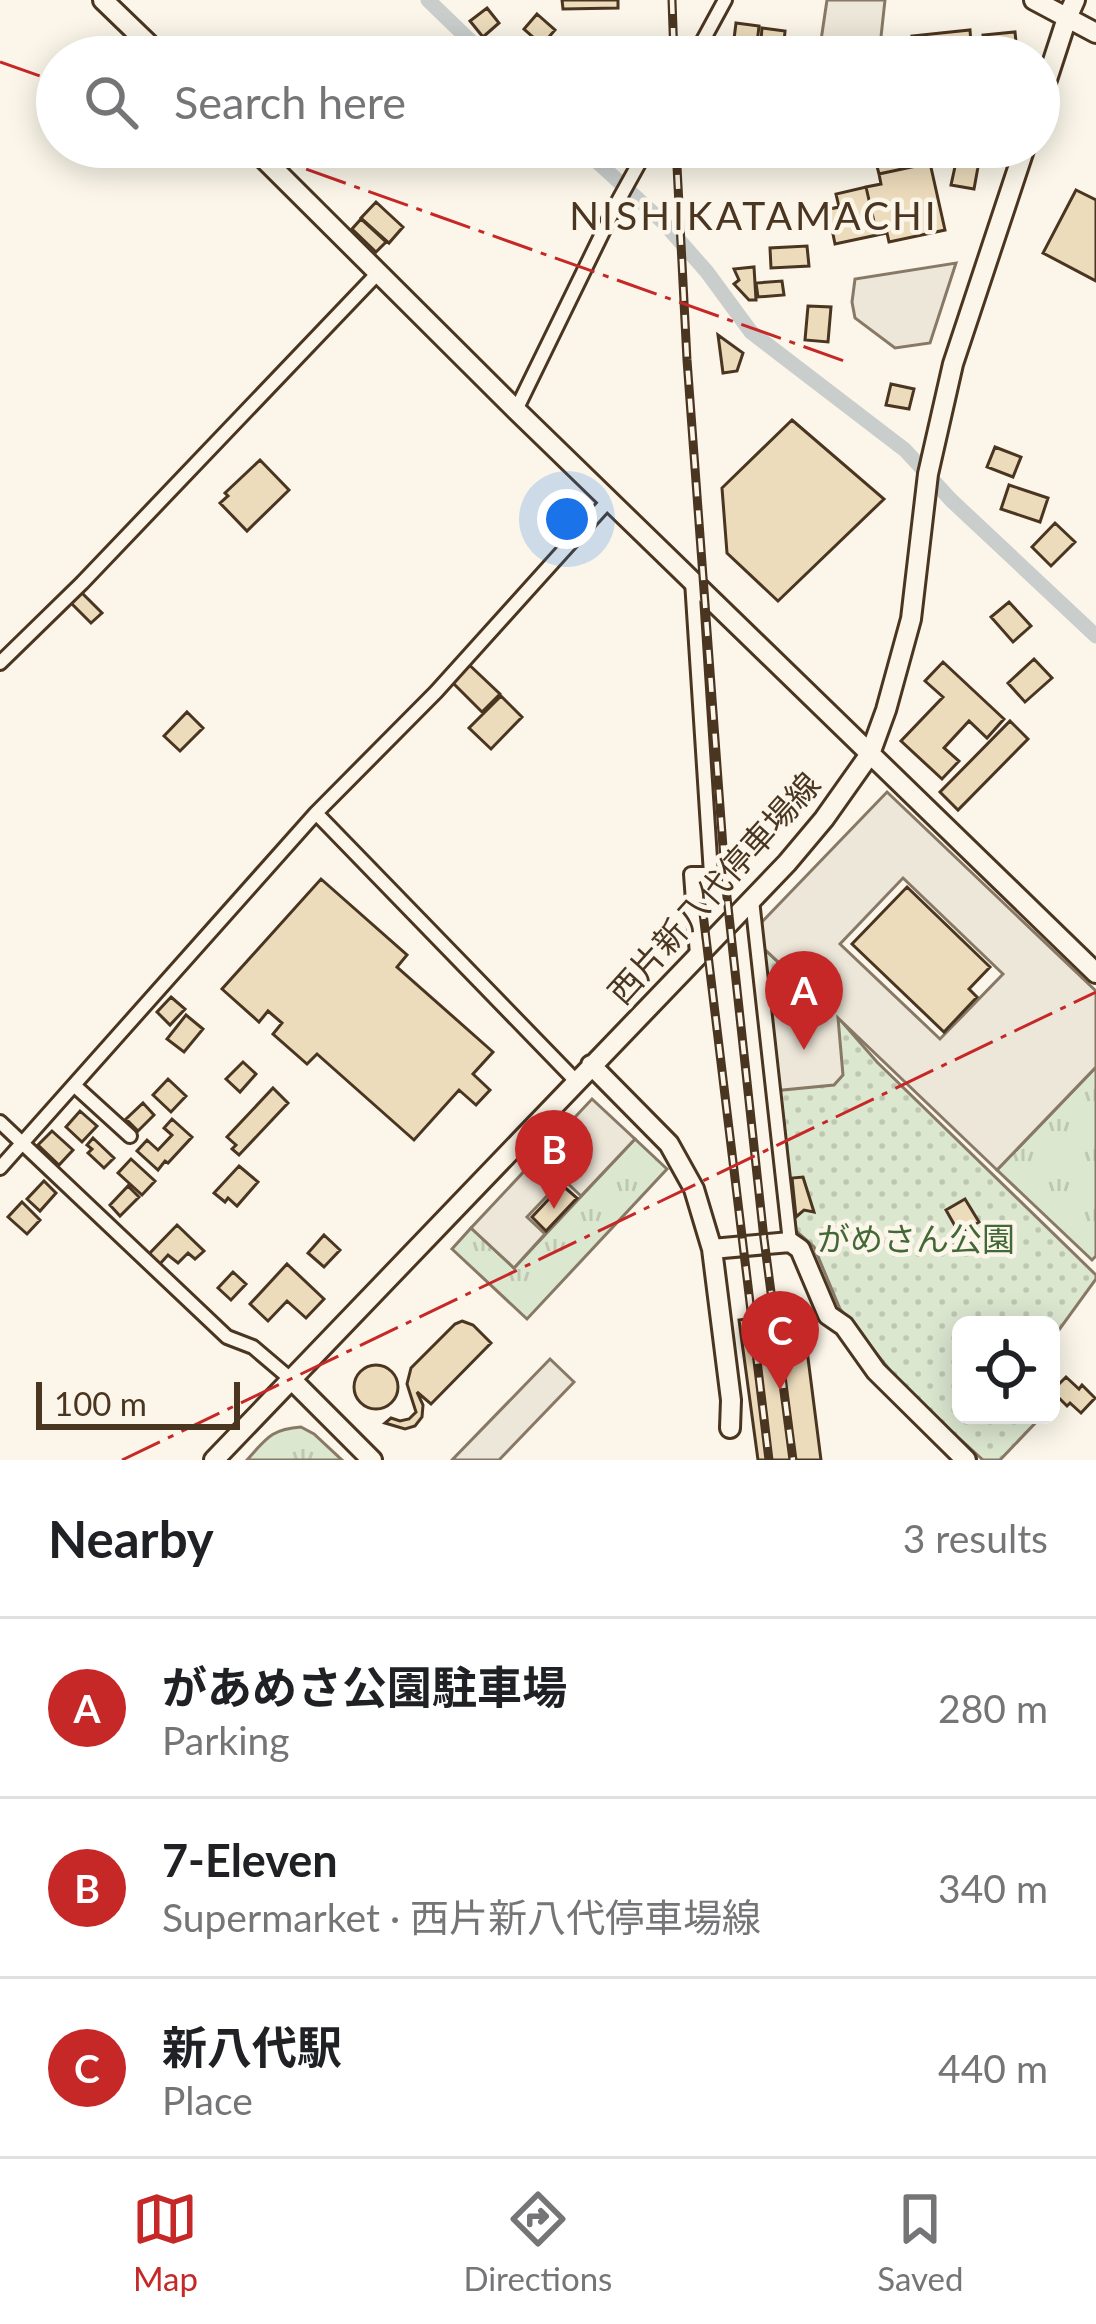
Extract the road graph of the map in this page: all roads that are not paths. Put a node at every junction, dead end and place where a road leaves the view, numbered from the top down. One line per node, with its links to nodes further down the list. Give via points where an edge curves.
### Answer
1 (103, 0): 6 (street)
2 (725, 0): 7 (street)
3 (1034, 0): 4 (street)
4 (1071, 9): 5 (street); 8 (street)
5 (1096, 33)
6 (140, 36)
7 (705, 36)
8 (1060, 42)
9 (273, 168): 12 (street)
10 (637, 168): 13 (street)
11 (1018, 168): 17 (street, 西片新八代停車場線, via 950,376 910,620)
12 (378, 273): 13 (street); 16 (street)
13 (517, 410): 14 (street)
14 (609, 500): 15 (street); 18 (street)
15 (692, 580): 17 (street); 20 (street, via 711,874 692,874)
16 (0, 663)
17 (870, 754): 19 (street, 西片新八代停車場線); 21 (street)
18 (316, 813): 23 (street); 24 (street)
19 (752, 900): 20 (street, 西片新八代停車場線); 29 (street)
20 (698, 956): 22 (street, 西片新八代停車場線)
21 (1096, 974)
22 (592, 1065): 23 (street, 西片新八代停車場線); 30 (street, via 669,1144 694,1189)
23 (575, 1081): 31 (street, 西片新八代停車場線)
24 (75, 1087): 26 (street); 27 (street)
25 (0, 1122): 27 (street)
26 (130, 1136)
27 (22, 1144): 28 (street); 31 (street, via 227,1337 253,1347)
28 (0, 1168)
29 (790, 1241): 30 (street); 35 (street, via 828,1315)
30 (712, 1249): 32 (street)
31 (293, 1381): 33 (street, 西片新八代停車場線); 34 (street)
32 (730, 1428)
33 (214, 1460)
34 (372, 1460)
35 (967, 1460)

